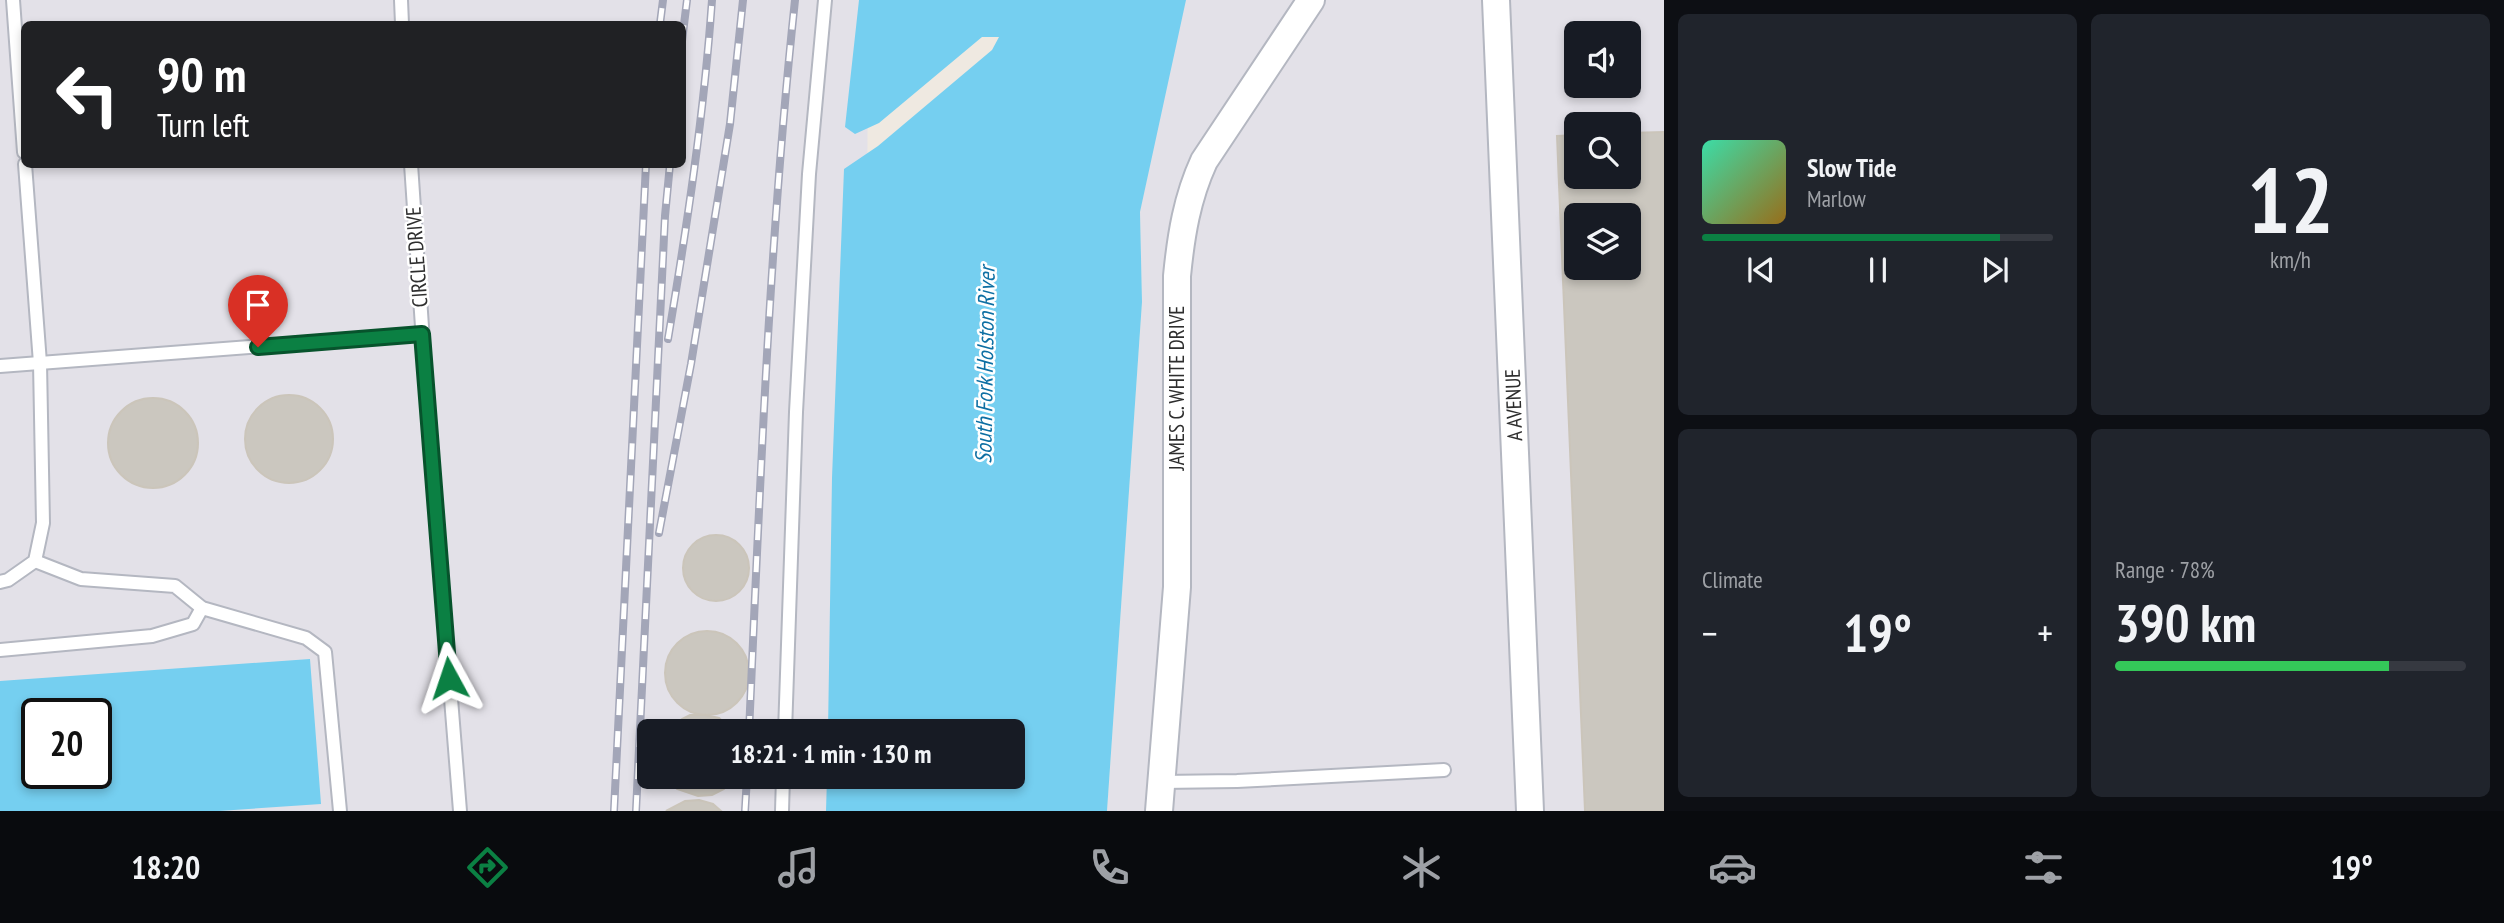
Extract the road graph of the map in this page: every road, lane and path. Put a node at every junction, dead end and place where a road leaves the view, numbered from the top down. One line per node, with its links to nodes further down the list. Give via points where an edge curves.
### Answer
1 (13, 0): 7 (lane)
2 (401, 0): 6 (lane)
3 (825, 0): 17 (lane, via 809,174)
4 (1311, 0): 19 (street, JAMES C. WHITE DRIVE, via 1204,161 1180,241 1177,587)
5 (1496, 0): 25 (street, A AVENUE)
6 (402, 21)
7 (21, 111)
8 (25, 168): 11 (lane)
9 (411, 168): 10 (lane, CIRCLE DRIVE)
10 (422, 334): 11 (lane); 22 (lane, CIRCLE DRIVE)
11 (40, 363): 12 (lane); 13 (lane, via 43,523)
12 (0, 366)
13 (35, 561): 14 (lane); 15 (lane, via 81,579 175,586)
14 (0, 582)
15 (202, 608): 16 (lane, via 193,624 152,636); 21 (lane, via 306,638 325,652)
16 (0, 650)
17 (785, 719)
18 (1444, 770): 19 (lane)
19 (1161, 782): 24 (street, JAMES C. WHITE DRIVE)
20 (783, 789): 23 (lane)
21 (340, 811)
22 (460, 811)
23 (782, 811)
24 (1159, 811)
25 (1530, 811)

